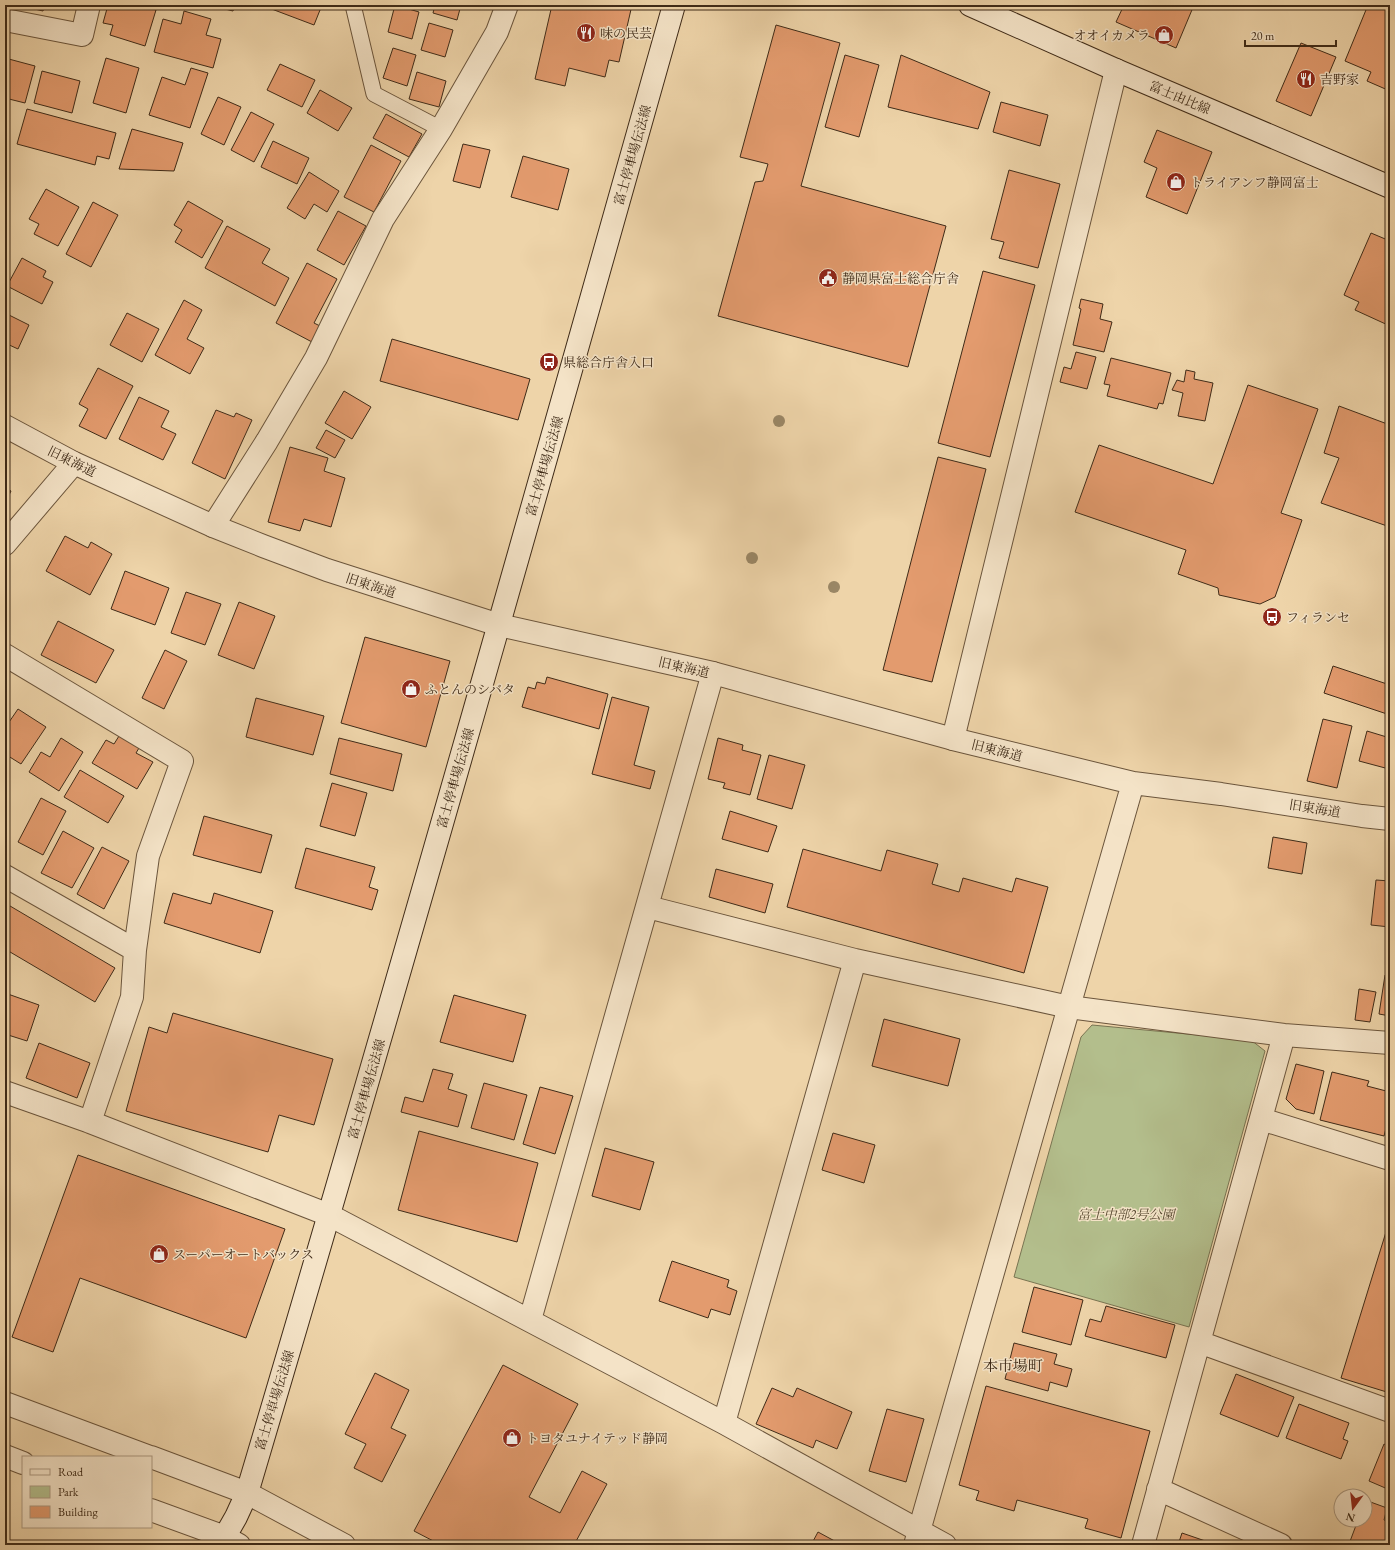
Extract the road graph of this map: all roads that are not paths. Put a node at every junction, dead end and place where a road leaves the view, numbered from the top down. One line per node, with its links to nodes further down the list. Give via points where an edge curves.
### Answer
1 (89, 5): 6 (street, via 82,35)
2 (353, 5): 8 (lane, via 374,94)
3 (507, 5): 8 (street, via 496,32)
4 (674, 5): 14 (street, 富士停車場伝法線)
5 (970, 5): 7 (street, 富士由比線)
6 (5, 20)
7 (1116, 70): 9 (street, 富士由比線); 17 (street)
8 (441, 128): 12 (street, via 383,219 316,358 268,441)
9 (1390, 187)
10 (5, 426): 11 (street, 旧東海道)
11 (74, 463): 12 (street, 旧東海道); 13 (street)
12 (213, 526): 14 (street, 旧東海道, via 327,570)
13 (5, 544)
14 (499, 625): 16 (street, 旧東海道); 31 (street, 富士停車場伝法線)
15 (5, 656): 22 (street, via 182,761 148,856)
16 (713, 673): 17 (street, 旧東海道); 21 (street)
17 (953, 739): 18 (street, 旧東海道)
18 (1133, 783): 19 (street, 旧東海道); 24 (street)
19 (1390, 819)
20 (5, 876): 22 (street)
21 (648, 907): 23 (street); 32 (street)
22 (135, 950): 29 (street, via 132,996)
23 (854, 960): 24 (street); 36 (street)
24 (1069, 1007): 25 (street); 44 (street)
25 (1284, 1035): 26 (street); 28 (street)
26 (1390, 1043)
27 (5, 1092): 29 (street)
28 (1261, 1119): 30 (street); 33 (street)
29 (90, 1122): 31 (street)
30 (1390, 1158)
31 (330, 1215): 32 (street); 42 (street, 富士停車場伝法線)
32 (530, 1320): 36 (street)
33 (1199, 1342): 35 (street); 41 (street)
34 (5, 1403): 38 (street)
35 (1390, 1411)
36 (724, 1423): 44 (street)
37 (5, 1456): 40 (street)
38 (148, 1456)
39 (152, 1457): 42 (street)
40 (22, 1463)
41 (1158, 1489): 48 (street); 49 (street)
42 (247, 1493): 45 (street, 富士停車場伝法線); 46 (street)
43 (152, 1510): 45 (street)
44 (917, 1538): 47 (street)
45 (228, 1542)
46 (344, 1545)
47 (945, 1545)
48 (1143, 1545)
49 (1281, 1545)

